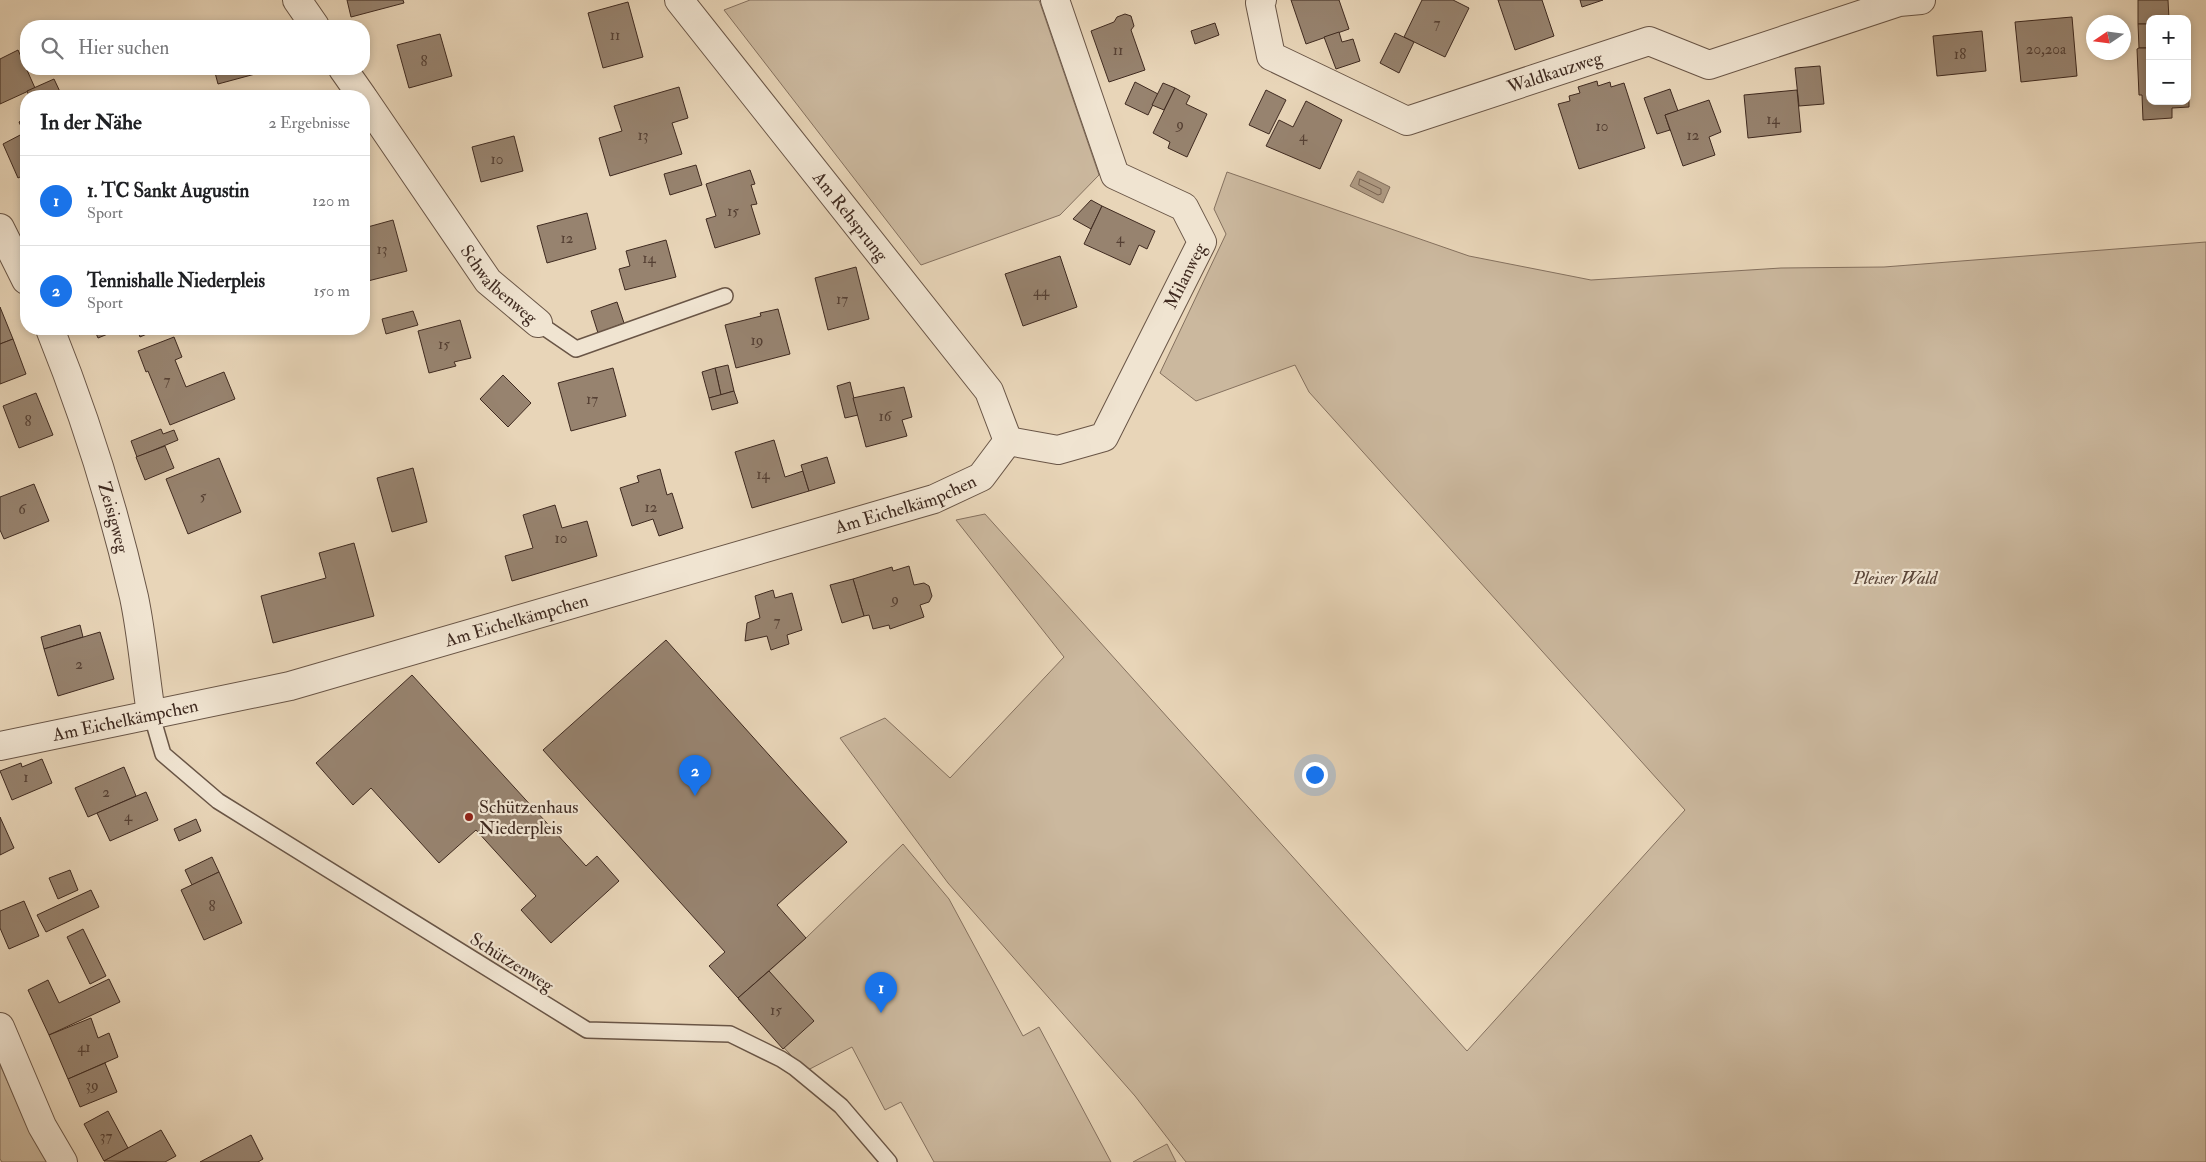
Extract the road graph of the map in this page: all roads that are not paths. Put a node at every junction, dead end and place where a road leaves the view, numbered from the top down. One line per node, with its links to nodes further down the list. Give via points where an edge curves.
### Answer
1 (297, 0): 6 (street)
2 (680, 0): 15 (street, Am Rehsprung, via 989,392)
3 (1055, 0): 15 (street, Milanweg, via 1115,175 1184,207 1202,242 1104,437 1058,450)
4 (1262, 0): 5 (street, Waldkauzweg, via 1271,56 1406,121 1649,40 1709,65)
5 (1907, 1)
6 (311, 20)
7 (348, 75): 8 (street, Schwalbenweg)
8 (358, 90)
9 (370, 107): 13 (street, Schwalbenweg, via 488,280)
10 (0, 228): 11 (street)
11 (20, 268)
12 (725, 296): 13 (lane, Schwalbenweg, via 576,349)
13 (538, 323)
14 (52, 335): 16 (street, Zeisigweg, via 100,467 132,589)
15 (1008, 441): 16 (street, Am Eichelkämpchen, via 981,477 934,499 290,686)
16 (151, 714): 17 (street, Am Eichelkämpchen); 20 (lane, Schützenweg, via 163,754 218,800 587,1030 730,1034 795,1068 842,1106)
17 (0, 746)
18 (0, 1027): 19 (street, via 42,1126)
19 (64, 1162)
20 (889, 1162)

